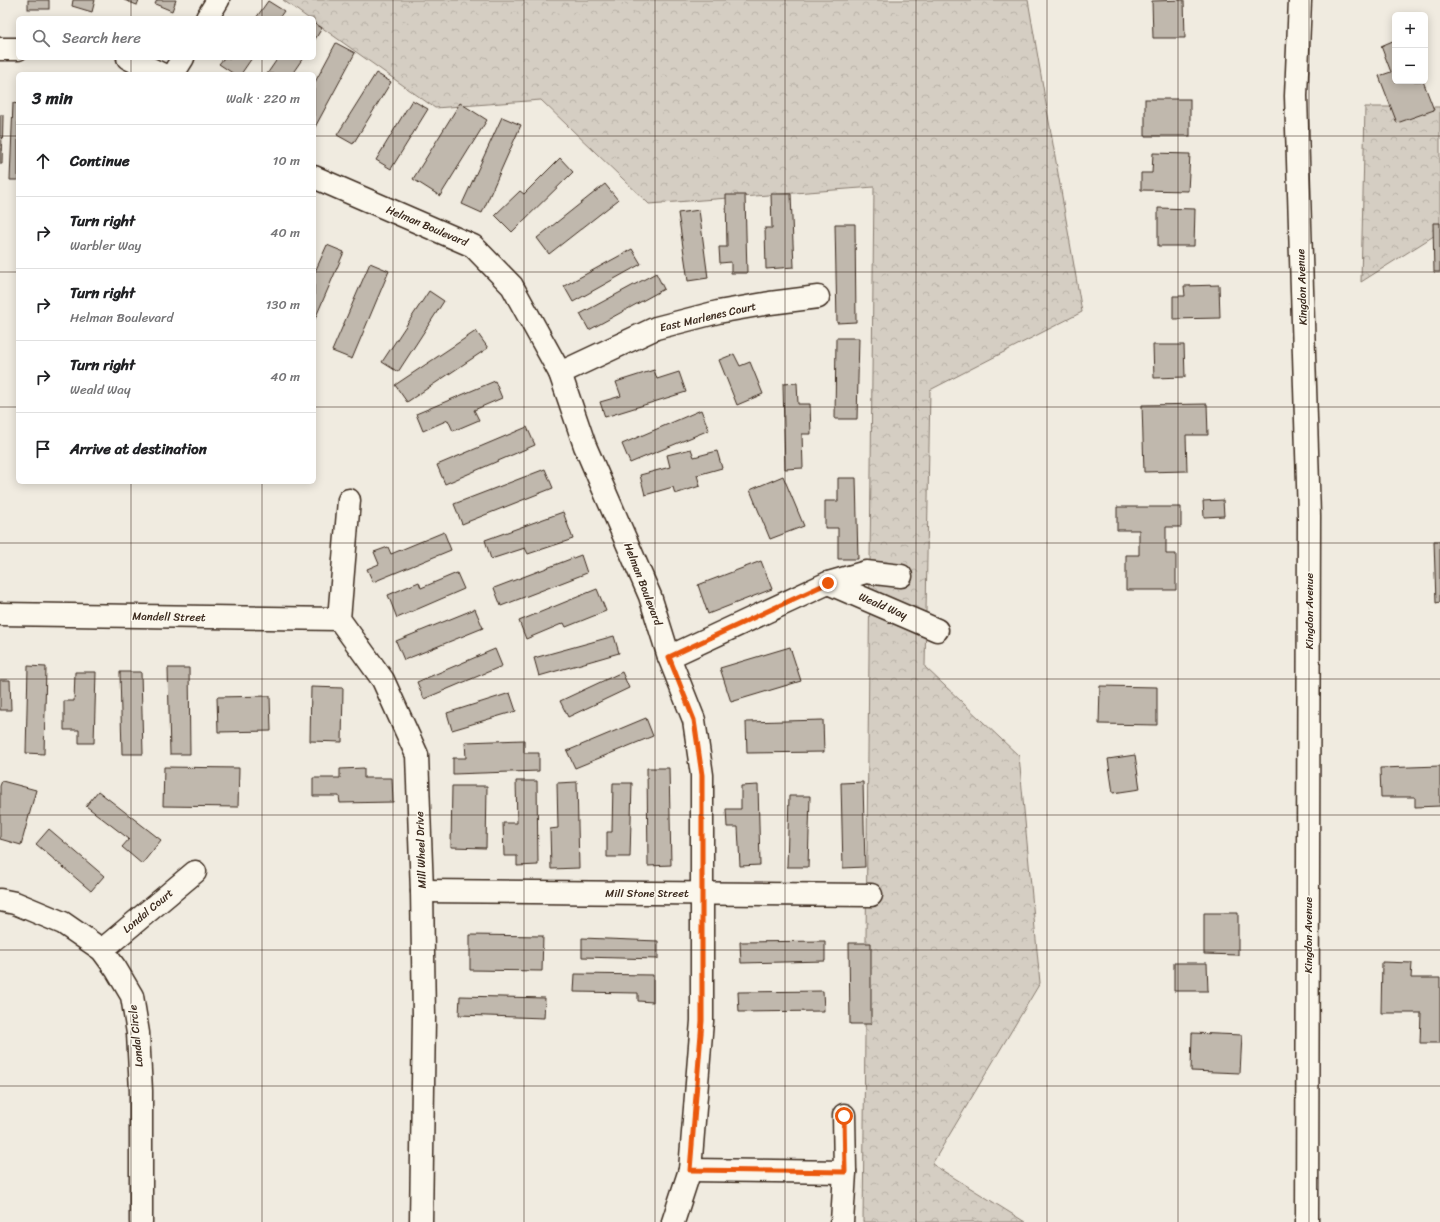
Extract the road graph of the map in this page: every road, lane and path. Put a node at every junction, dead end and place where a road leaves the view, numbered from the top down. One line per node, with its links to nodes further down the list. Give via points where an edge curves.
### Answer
1 (218, 0): 3 (street)
2 (1300, 0): 33 (street, Kingdon Avenue, via 1296,96 1309,516)
3 (208, 16)
4 (0, 49): 5 (street)
5 (16, 49)
6 (132, 60): 8 (street)
7 (182, 60): 9 (street)
8 (157, 72)
9 (174, 72)
10 (316, 178): 12 (street, Helman Boulevard, via 473,246 512,286)
11 (818, 297): 12 (street, East Marlenes Court, via 718,312 656,328)
12 (560, 373): 19 (street, Helman Boulevard, via 585,446 650,596)
13 (349, 500): 17 (street)
14 (901, 576): 15 (street, Weald Way, via 866,572)
15 (828, 583): 18 (street, Weald Way); 19 (street, Weald Way)
16 (0, 614): 17 (street, Mandell Street)
17 (339, 619): 21 (street, Mill Wheel Drive, via 383,680 417,755)
18 (937, 630)
19 (669, 657): 22 (street, Helman Boulevard, via 694,720 702,775)
20 (195, 872): 25 (street, Londal Court)
21 (422, 891): 22 (street, Mill Stone Street); 30 (street, Mill Wheel Drive, via 424,1017)
22 (703, 893): 23 (street, Mill Stone Street); 27 (street, Helman Boulevard, via 702,1021)
23 (871, 895)
24 (0, 900): 25 (street, Londal Circle, via 15,903 63,923)
25 (102, 950): 29 (street, Londal Circle, via 132,996 138,1033 141,1091)
26 (844, 1116): 28 (street)
27 (690, 1170): 28 (street); 31 (street, Helman Boulevard)
28 (845, 1172): 32 (street)
29 (141, 1222)
30 (421, 1222)
31 (673, 1222)
32 (842, 1222)
33 (1307, 1222)

